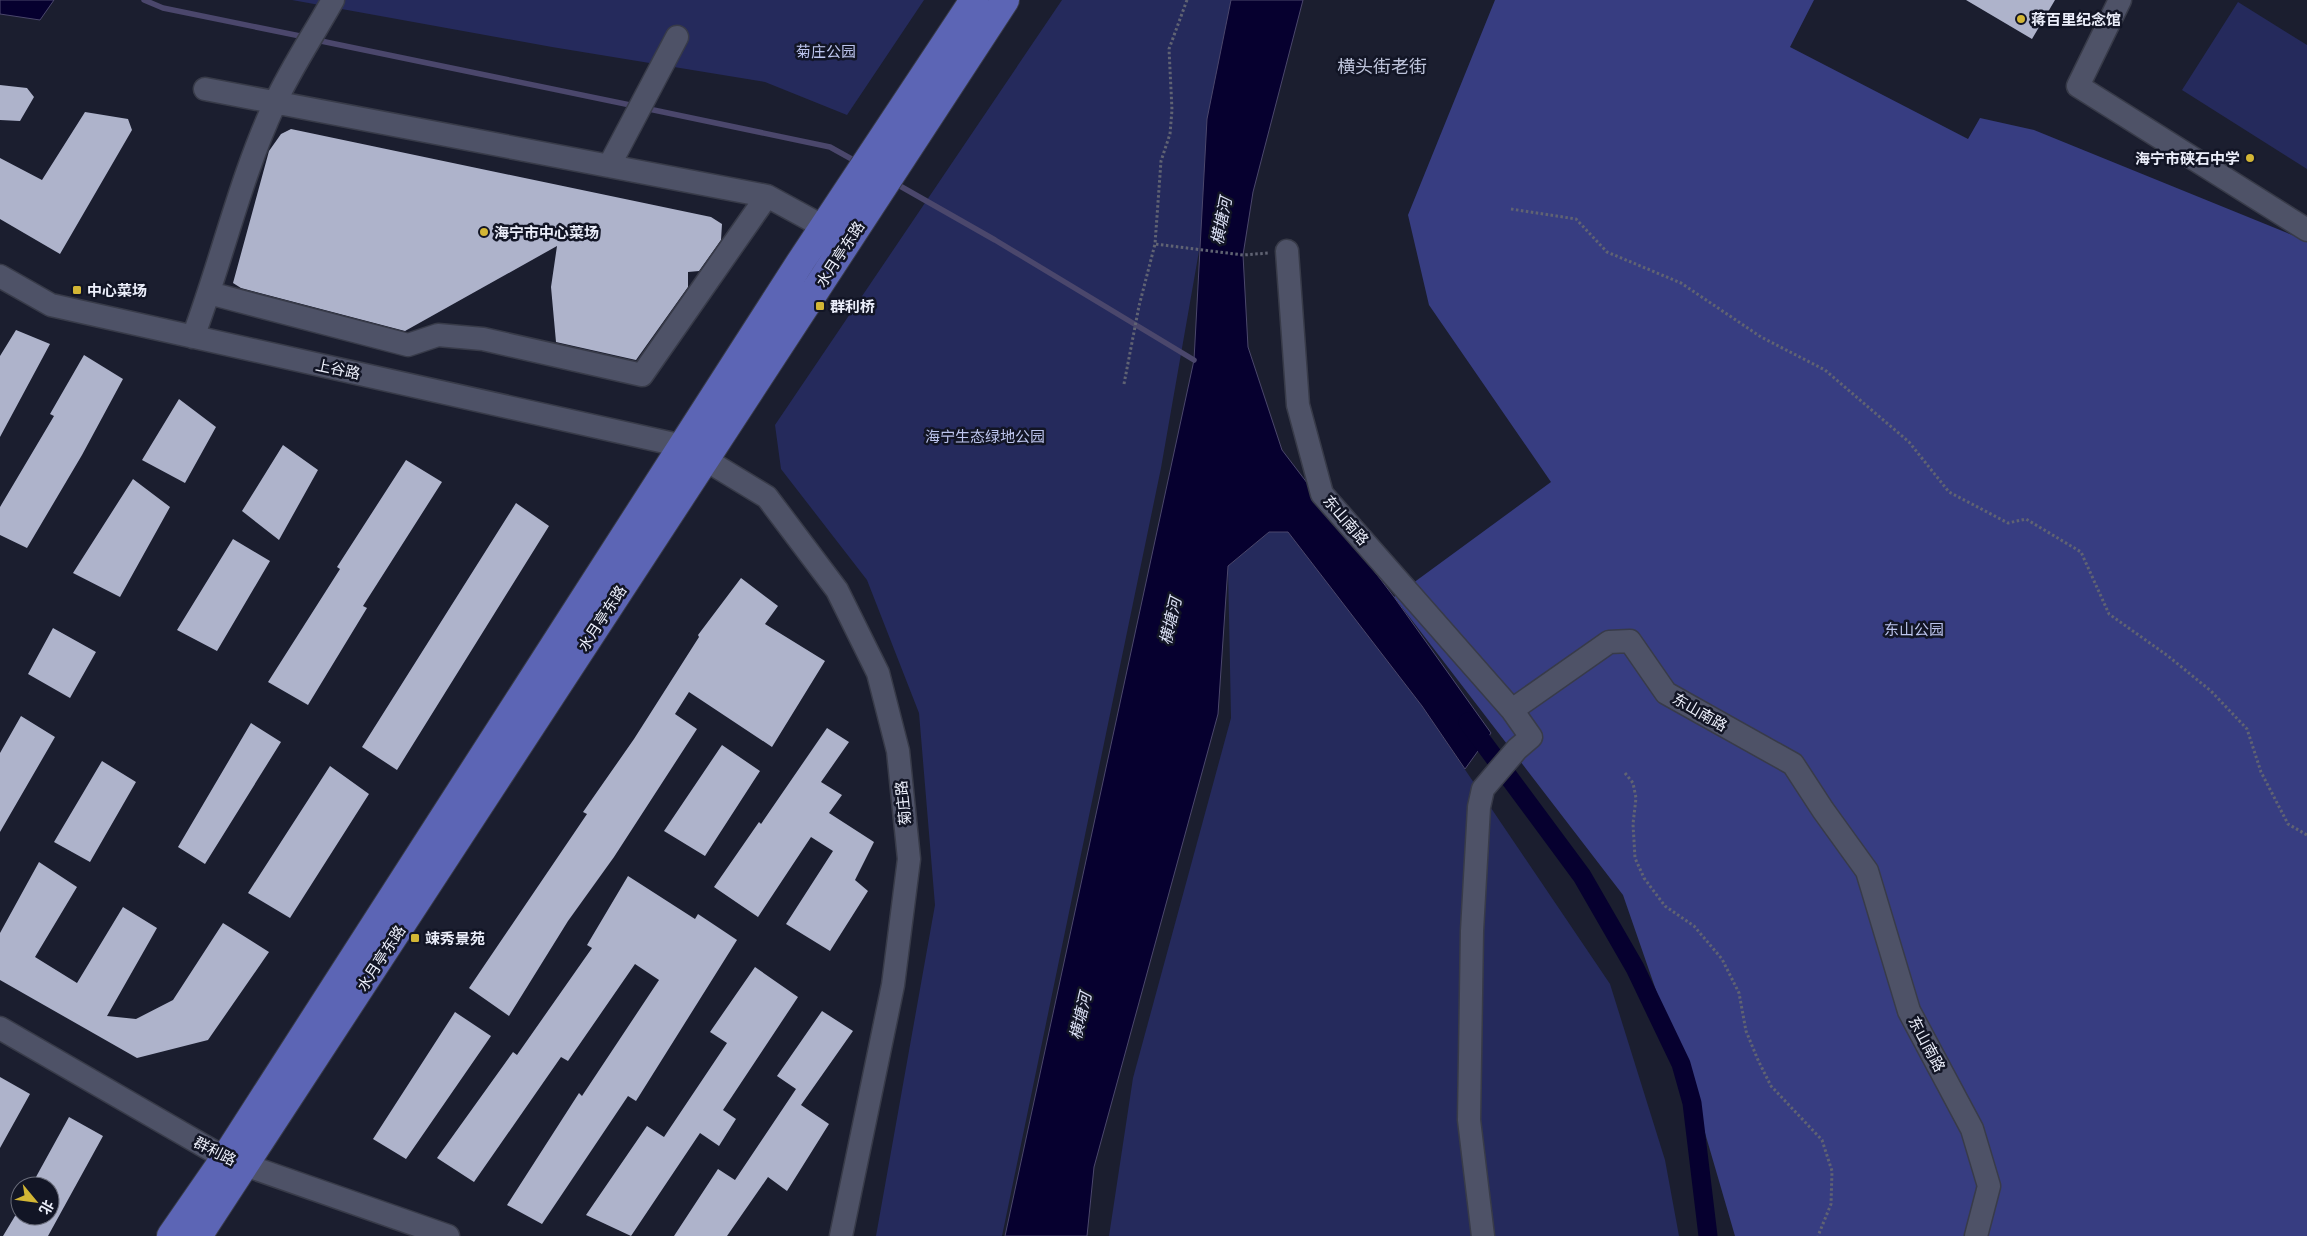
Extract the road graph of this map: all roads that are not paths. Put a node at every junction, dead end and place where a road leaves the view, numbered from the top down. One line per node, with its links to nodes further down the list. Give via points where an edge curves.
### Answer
1 (333, 0): 7 (street)
2 (974, 0): 8 (main road, 水月亭东路)
3 (1005, 0): 8 (main road, 水月亭东路)
4 (2120, 0): 12 (street, via 2078,86)
5 (677, 37): 9 (street)
6 (205, 90): 7 (street)
7 (275, 102): 9 (street); 15 (street, via 239,195)
8 (900, 137): 11 (main road, 水月亭东路, via 847,194); 18 (main road, 水月亭东路, via 871,207)
9 (609, 166): 10 (street)
10 (767, 196): 11 (street); 15 (street, via 642,375 483,339 438,335 408,345)
11 (824, 227): 17 (main road, 水月亭东路)
12 (2307, 230)
13 (1287, 251): 19 (street, 东山南路, via 1298,405 1322,494)
14 (0, 276): 16 (street, 上谷路, via 51,305)
15 (209, 293): 16 (street)
16 (193, 337): 17 (street, 上谷路)
17 (683, 446): 18 (street, 菊庄路); 21 (main road, 水月亭东路)
18 (706, 460): 21 (main road, 水月亭东路); 25 (street, 菊庄路, via 767,497 837,590 878,673 898,751 909,859 893,985)
19 (1512, 710): 26 (street, via 1531,737 1483,788 1479,807 1472,931 1469,1120); 27 (street, 东山南路, via 1609,642 1630,641 1666,693 1793,764 1867,871 1909,1011 1972,1129 1989,1186)
20 (0, 1028): 21 (street, 群利路)
21 (235, 1162): 22 (main road, 水月亭东路); 23 (main road, 水月亭东路); 24 (street, 群利路)
22 (171, 1236)
23 (198, 1236)
24 (448, 1236)
25 (841, 1236)
26 (1483, 1236)
27 (1976, 1236)

